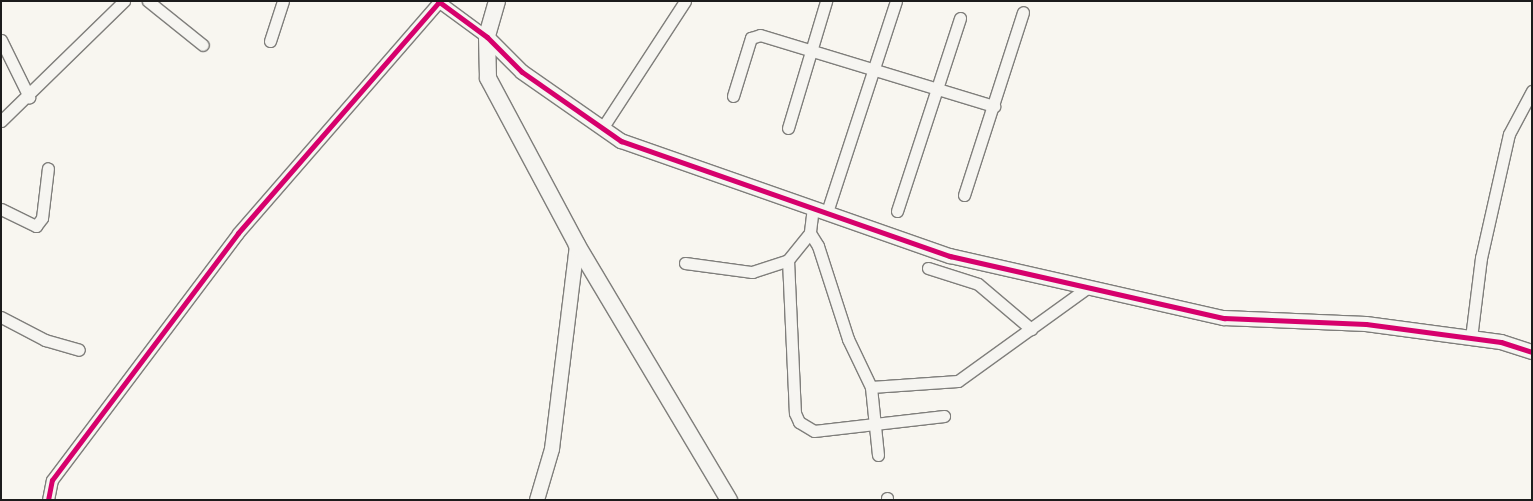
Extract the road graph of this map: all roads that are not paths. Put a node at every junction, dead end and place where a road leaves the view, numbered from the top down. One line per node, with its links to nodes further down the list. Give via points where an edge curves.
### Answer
1 (124, 1): 20 (street)
2 (148, 1): 14 (street)
3 (283, 1): 13 (street)
4 (497, 1): 11 (main road)
5 (685, 1): 23 (street)
6 (826, 1): 15 (street)
7 (896, 1): 16 (street)
8 (439, 2): 11 (street); 46 (street, via 238,233 52,480)
9 (1023, 12): 21 (street)
10 (960, 18): 17 (street)
11 (487, 37): 23 (street, via 522,72); 32 (main road, via 488,78)
12 (1, 40): 20 (street)
13 (270, 41)
14 (203, 45)
15 (811, 51): 16 (street); 19 (street, via 756,35 750,42); 24 (street)
16 (874, 70): 17 (street); 30 (street)
17 (938, 90): 21 (street); 29 (street)
18 (1532, 91): 39 (street, via 1509,134 1481,258)
19 (733, 96)
20 (29, 97): 22 (street)
21 (994, 106): 26 (street)
22 (1, 121)
23 (603, 127): 27 (street, via 621,141)
24 (788, 128)
25 (48, 168): 28 (street, via 42,218 36,226)
26 (964, 196)
27 (813, 207): 30 (street); 31 (street)
28 (1, 208)
29 (897, 211)
30 (827, 212): 36 (street, via 950,256)
31 (810, 233): 33 (street); 42 (street, via 821,254 848,339)
32 (577, 245): 47 (street, via 552,449); 48 (main road)
33 (788, 260): 34 (street, via 752,272); 44 (street, via 795,413 799,422 814,431)
34 (686, 264)
35 (928, 268): 38 (street, via 978,284)
36 (1087, 288): 38 (street); 39 (street, via 1224,318 1366,324)
37 (1, 317): 40 (street, via 45,340)
38 (1031, 329): 42 (street, via 958,381)
39 (1471, 338): 41 (street, via 1501,342)
40 (79, 350)
41 (1532, 352)
42 (871, 387): 44 (street)
43 (944, 416): 44 (street)
44 (876, 424): 45 (street)
45 (878, 455)
46 (48, 500)
47 (537, 500)
48 (729, 500)

